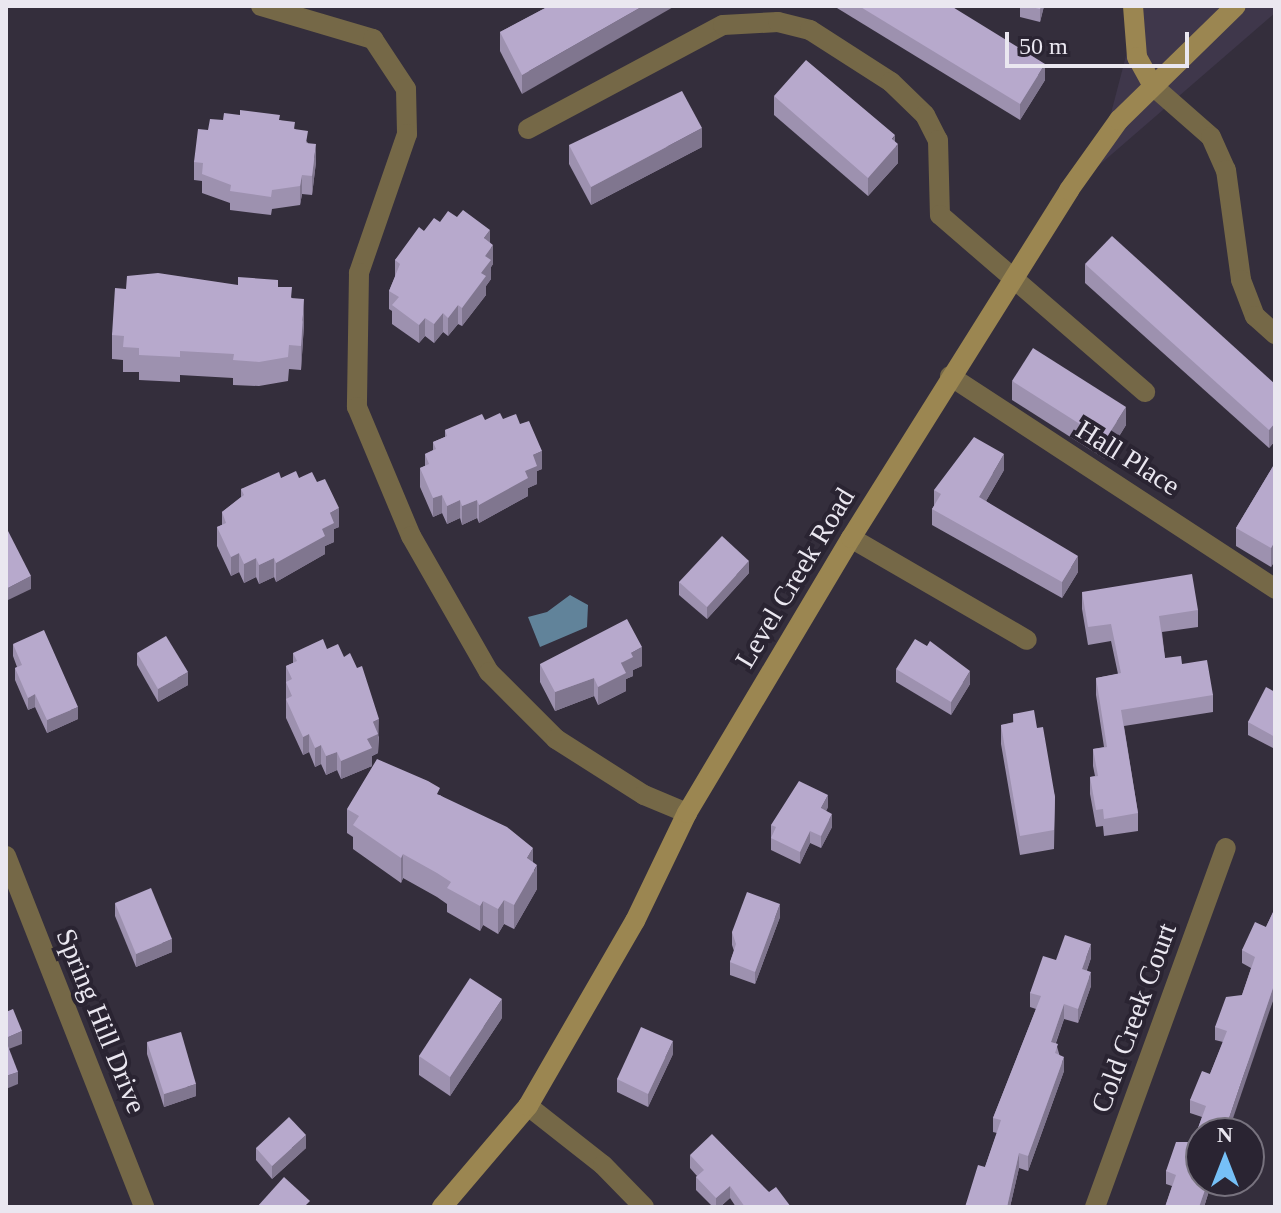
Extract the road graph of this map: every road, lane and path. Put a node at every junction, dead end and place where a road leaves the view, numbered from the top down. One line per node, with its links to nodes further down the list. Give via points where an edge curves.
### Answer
1 (261, 6): 13 (street, via 373,39 406,89 407,134 359,273 357,407 411,536 497,680 556,739 644,795)
2 (1133, 6): 4 (street, via 1140,68)
3 (1236, 6): 4 (street, Level Creek Road)
4 (1153, 86): 6 (street, Level Creek Road, via 1119,120); 7 (street, via 1211,137 1226,170 1241,280 1255,316)
5 (528, 129): 6 (street, via 723,25 778,22 810,30 916,103 938,140 940,215)
6 (1012, 278): 8 (street, Level Creek Road); 9 (street)
7 (1275, 334)
8 (950, 376): 10 (street, Level Creek Road); 11 (street, Hall Place)
9 (1145, 392)
10 (851, 538): 12 (street); 13 (street, Level Creek Road)
11 (1275, 589)
12 (1027, 640)
13 (687, 813): 16 (street, Level Creek Road, via 635,921)
14 (1226, 848): 20 (street, Cold Creek Court)
15 (6, 856): 17 (street, Spring Hill Drive)
16 (528, 1106): 18 (street, Level Creek Road); 19 (street, via 603,1165)
17 (144, 1207)
18 (442, 1207)
19 (644, 1207)
20 (1095, 1207)

